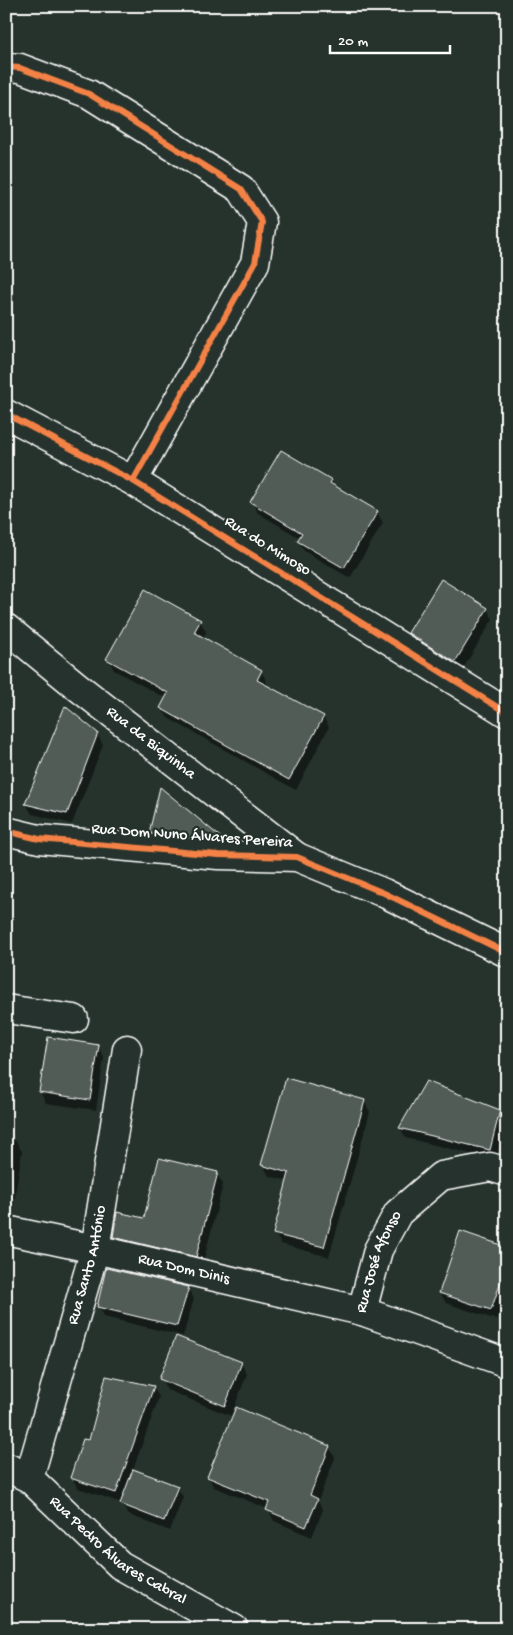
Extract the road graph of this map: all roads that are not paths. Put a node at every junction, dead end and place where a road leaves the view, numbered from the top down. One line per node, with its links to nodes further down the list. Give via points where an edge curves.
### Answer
1 (6, 67): 3 (street, via 20,68 89,94 241,189 262,222 255,263)
2 (6, 414): 3 (street, Rua do Mimoso)
3 (133, 480): 5 (street, Rua do Mimoso)
4 (6, 628): 7 (street, Rua da Biquinha)
5 (507, 713)
6 (6, 831): 7 (street, Rua Dom Nuno Álvares Pereira, via 39,839 218,856)
7 (297, 856): 8 (street, Rua Dom Nuno Álvares Pereira, via 384,893)
8 (507, 953)
9 (6, 1009): 10 (street)
10 (74, 1019)
11 (127, 1049): 14 (street, Rua Santo António)
12 (507, 1172): 15 (street, Rua José Afonso, via 490,1167 441,1176 398,1214 378,1250)
13 (6, 1230): 14 (street, Rua Dom Dinis)
14 (95, 1249): 15 (street, Rua Dom Dinis); 17 (street, Rua Santo António)
15 (362, 1311): 16 (street, Rua José Afonso)
16 (507, 1363)
17 (18, 1472): 18 (street, Rua Pedro Álvares Cabral, via 120,1565)
18 (234, 1629)

